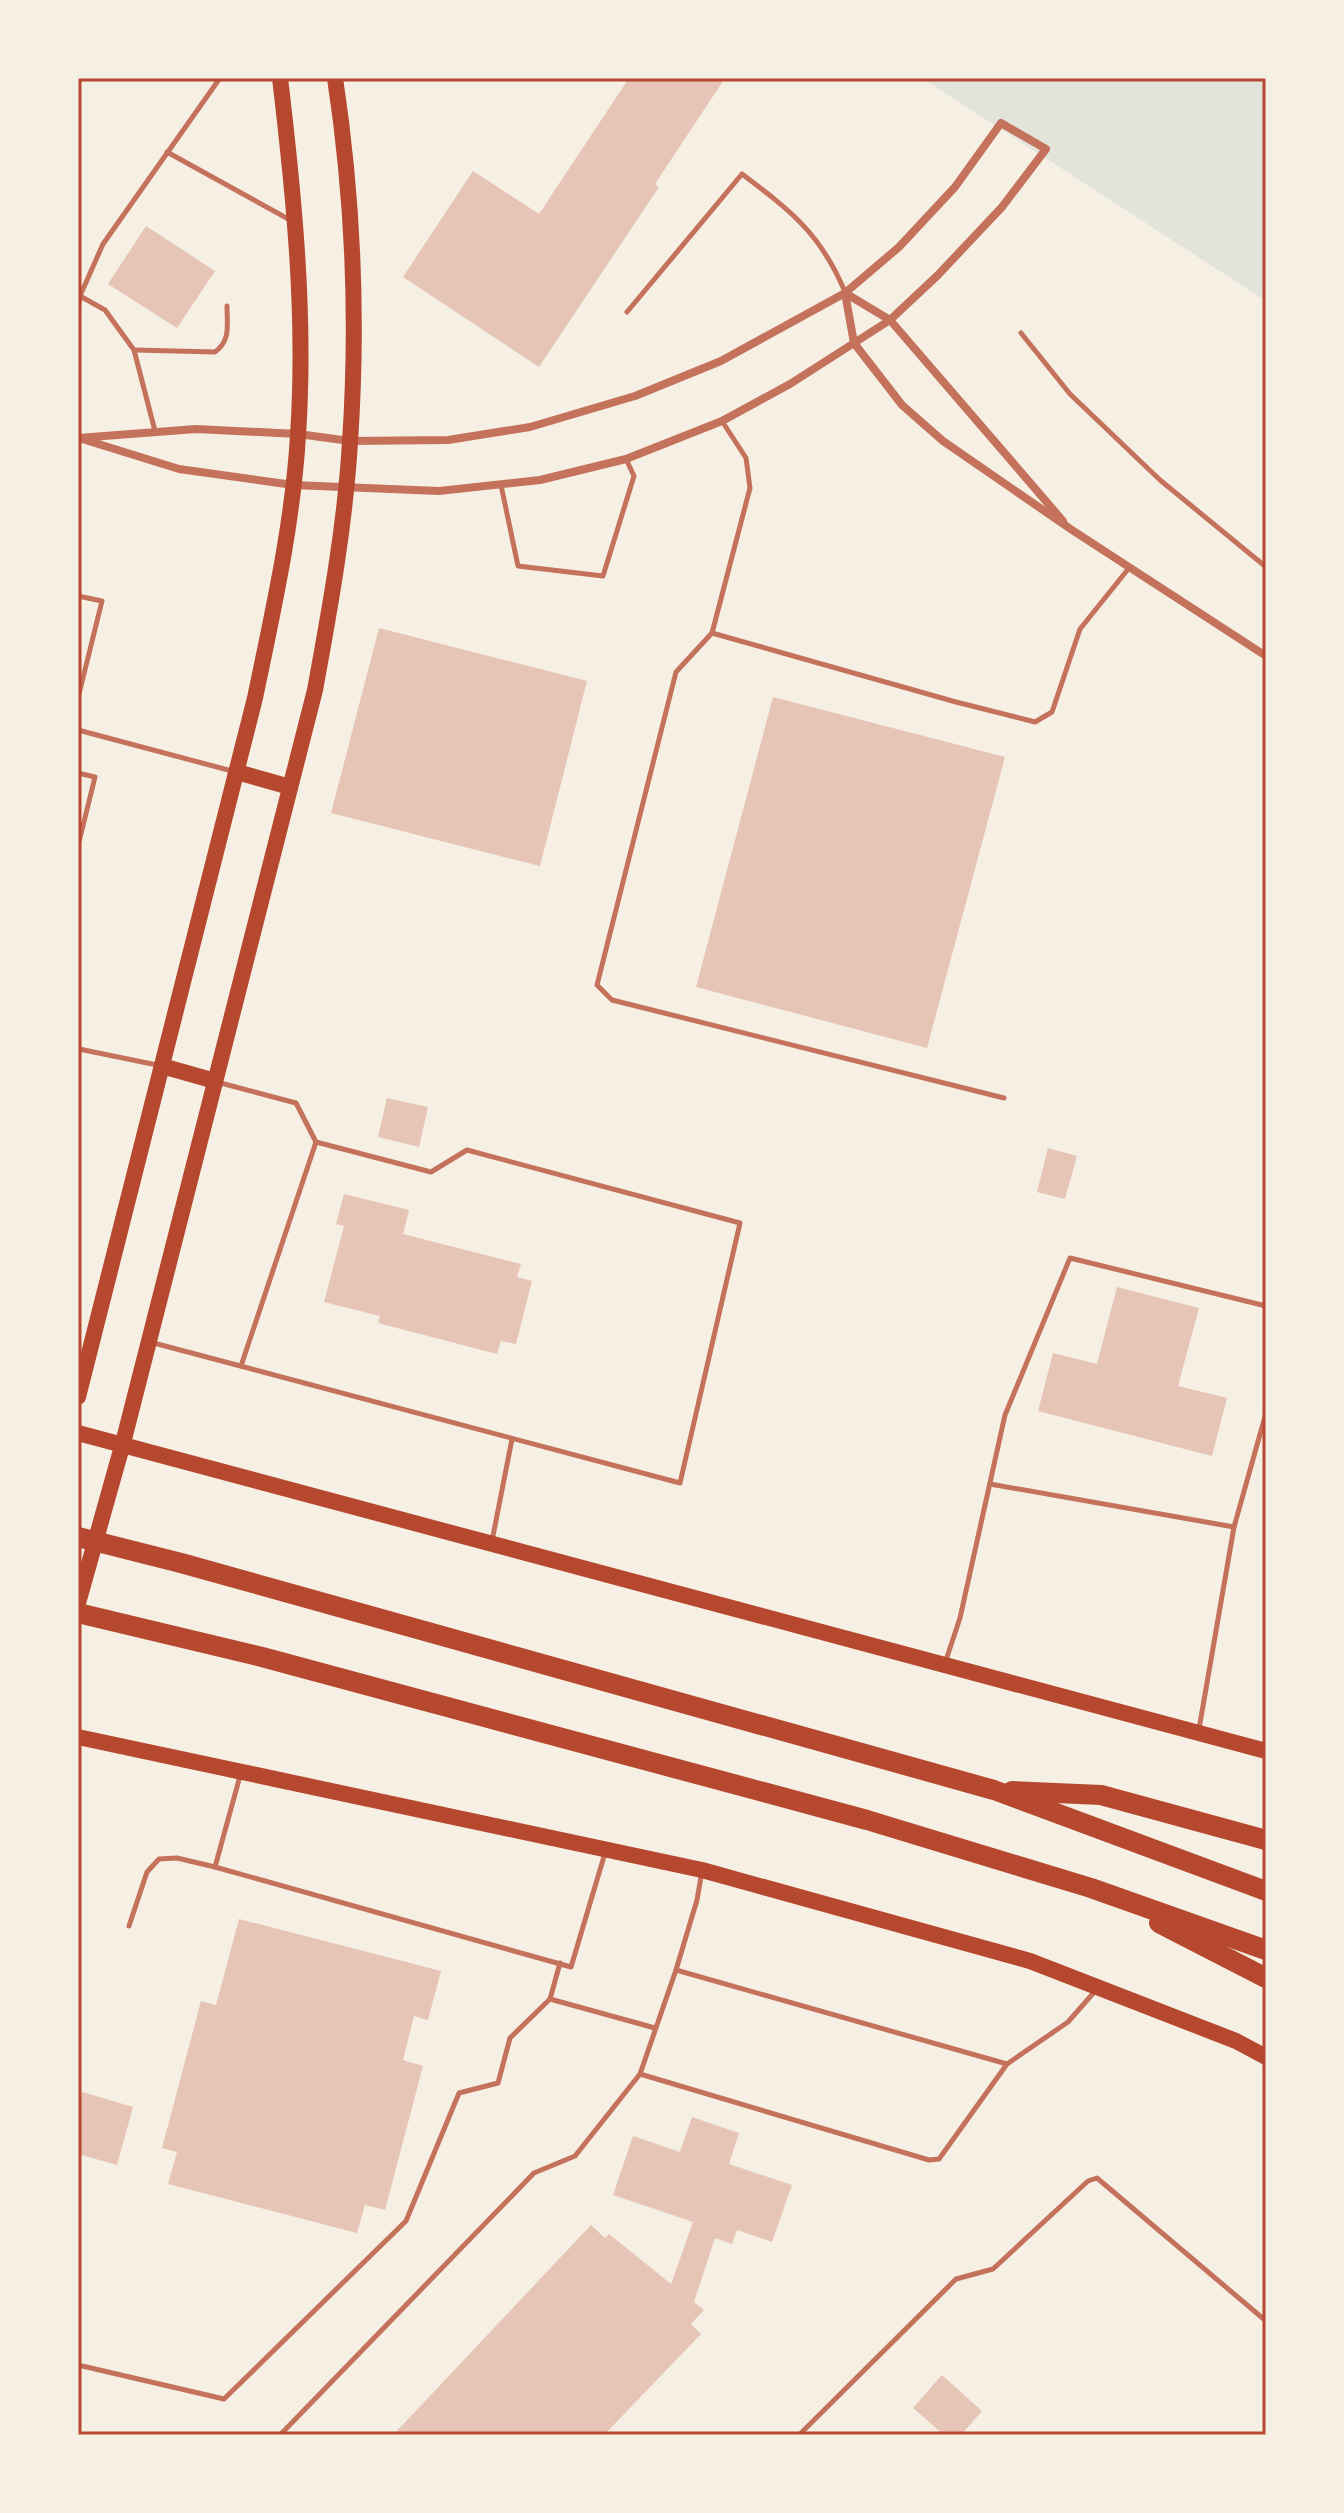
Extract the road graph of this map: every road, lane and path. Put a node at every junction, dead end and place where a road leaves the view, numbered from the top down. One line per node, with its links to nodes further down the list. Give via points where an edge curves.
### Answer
1 (220, 78): 4 (lane)
2 (280, 78): 5 (main road)
3 (335, 78): 20 (main road, via 353,321)
4 (167, 152): 5 (lane); 7 (lane, via 103,244)
5 (295, 223): 18 (main road)
6 (845, 293): 10 (lane, via 831,261 804,225 742,174); 11 (street); 11 (street, via 899,247 955,187 1001,123 1046,149 1002,207); 13 (street); 20 (street, via 721,361 635,396 530,427 448,440)
7 (80, 296): 9 (lane); 14 (lane, via 105,310)
8 (227, 306): 14 (lane, via 227,339 215,352)
9 (78, 309)
10 (627, 312)
11 (890, 320): 13 (street); 25 (street)
12 (1021, 333): 26 (lane, via 1081,405 1160,480)
13 (854, 343): 15 (street); 25 (street, via 902,405 943,441)
14 (134, 350): 17 (lane)
15 (722, 421): 21 (street); 29 (lane, via 746,458 750,488)
16 (78, 427): 19 (lane)
17 (155, 432): 18 (street); 19 (street)
18 (298, 434): 20 (street); 22 (main road)
19 (79, 438): 22 (street, via 179,469)
20 (350, 441): 24 (main road)
21 (626, 459): 23 (street); 23 (lane, via 634,476 603,576 518,566)
22 (293, 485): 24 (street); 33 (main road, via 278,586)
23 (501, 485): 24 (street, via 439,491)
24 (346, 486): 35 (main road, via 315,690)
25 (1072, 530): 27 (street)
26 (1266, 567)
27 (1129, 568): 29 (lane, via 1080,629 1052,712 1035,722); 30 (street)
28 (78, 596): 31 (lane, via 102,601)
29 (712, 633): 40 (lane, via 676,672 597,985 612,1000)
30 (1266, 656)
31 (78, 698)
32 (78, 730): 33 (lane)
33 (237, 772): 35 (main road); 38 (main road)
34 (78, 773): 36 (lane, via 95,777)
35 (290, 787): 39 (main road)
36 (78, 846)
37 (78, 1052): 38 (lane, via 97,1051)
38 (162, 1066): 39 (main road); 45 (main road)
39 (215, 1081): 41 (lane, via 296,1103); 43 (main road)
40 (1004, 1098)
41 (316, 1142): 44 (lane); 48 (lane, via 431,1172 467,1150 740,1223 680,1483)
42 (1266, 1306): 50 (lane, via 1070,1258 1005,1415)
43 (149, 1342): 44 (lane); 49 (main road)
44 (241, 1366): 48 (lane)
45 (78, 1397)
46 (1266, 1413): 51 (lane)
47 (78, 1433): 49 (main road)
48 (512, 1439): 53 (lane)
49 (123, 1443): 53 (main road); 54 (main road)
50 (990, 1484): 51 (lane); 56 (lane)
51 (1234, 1527): 57 (lane)
52 (78, 1537): 61 (highway)
53 (492, 1542): 56 (main road)
54 (78, 1603)
55 (78, 1613): 66 (highway, via 262,1657 867,1820)
56 (945, 1664): 57 (main road)
57 (1199, 1733): 59 (main road)
58 (78, 1737): 60 (main road)
59 (1266, 1751)
60 (241, 1772): 63 (main road); 64 (lane)
61 (994, 1790): 62 (highway, via 1101,1795); 67 (highway)
62 (1266, 1840)
63 (606, 1849): 65 (main road); 70 (lane, via 571,1967)
64 (215, 1867): 68 (lane, via 159,1859 147,1872); 70 (lane)
65 (702, 1870): 71 (lane); 73 (main road, via 1030,1961)
66 (1091, 1888): 69 (highway); 72 (highway)
67 (1266, 1891)
68 (129, 1926)
69 (1266, 1950)
70 (560, 1963): 74 (lane)
71 (676, 1970): 75 (lane); 77 (lane)
72 (1266, 1978)
73 (1099, 1987): 76 (main road); 77 (lane, via 1068,2022)
74 (550, 1999): 75 (lane); 80 (lane, via 510,2038 498,2083 459,2093 406,2221 224,2399)
75 (655, 2028): 78 (lane)
76 (1266, 2057)
77 (1007, 2064): 78 (lane, via 939,2159 929,2160)
78 (640, 2074): 81 (lane, via 575,2156 534,2173)
79 (1266, 2321): 82 (lane, via 1097,2178 993,2269 956,2279)
80 (78, 2365)
81 (280, 2435)
82 (799, 2435)

